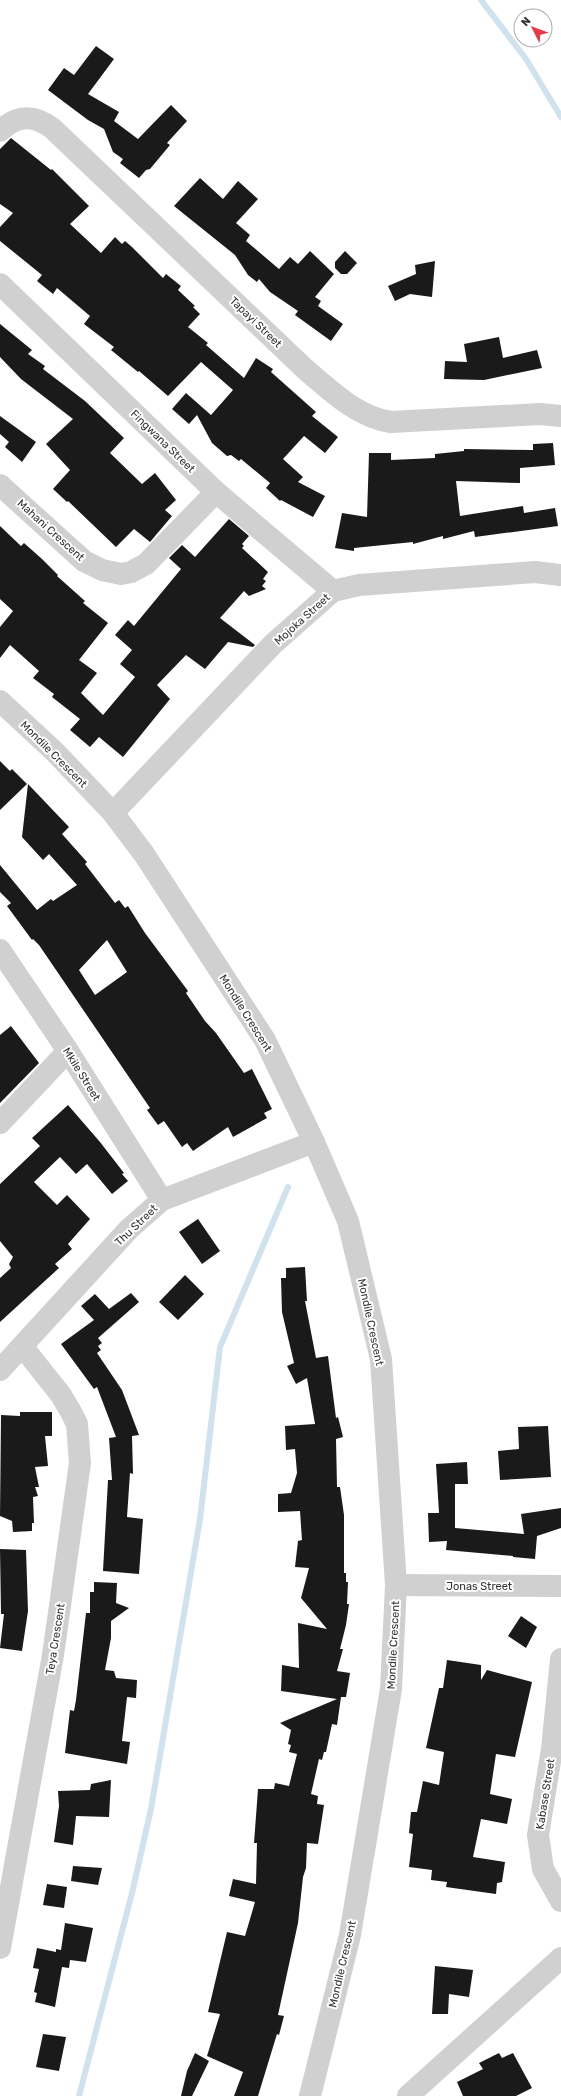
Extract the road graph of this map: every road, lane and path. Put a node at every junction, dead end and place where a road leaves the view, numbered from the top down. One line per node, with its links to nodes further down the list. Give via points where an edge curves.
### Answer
1 (0, 131): 3 (street, Tapayi Street, via 10,122 20,118 36,118 52,128 305,369 338,397 363,413 378,420 391,422 540,414)
2 (0, 284): 5 (street, Fingwana Street)
3 (561, 416)
4 (0, 485): 5 (street, Mahani Crescent, via 84,561 102,570 121,574 146,564)
5 (216, 492): 7 (street, Fingwana Street)
6 (561, 575): 7 (street, Mojoka Street, via 536,572 359,586)
7 (333, 591): 9 (street, Mojoka Street, via 273,644)
8 (0, 701): 9 (street, Mondile Crescent, via 55,752)
9 (113, 813): 13 (street, Mondile Crescent, via 144,854 266,1040)
10 (0, 950): 11 (street, Mkile Street)
11 (68, 1051): 12 (street); 14 (street, Mkile Street)
12 (0, 1123)
13 (314, 1142): 14 (street, Thu Street); 17 (street, Mondile Crescent, via 348,1221 380,1359)
14 (162, 1200): 15 (street, Thu Street, via 129,1229)
15 (22, 1346): 16 (street, Thu Street); 22 (street, Teya Crescent, via 72,1412 77,1424 80,1463 53,1655)
16 (0, 1370)
17 (396, 1585): 18 (street, Jonas Street); 24 (street, Mondile Crescent, via 391,1689 340,1978)
18 (561, 1586)
19 (561, 1659): 20 (street, Kabase Street)
20 (556, 1749): 21 (street, Kabase Street, via 538,1835 542,1869)
21 (561, 1901)
22 (0, 1948)
23 (561, 1958): 25 (street)
24 (310, 2096)
25 (408, 2096)

